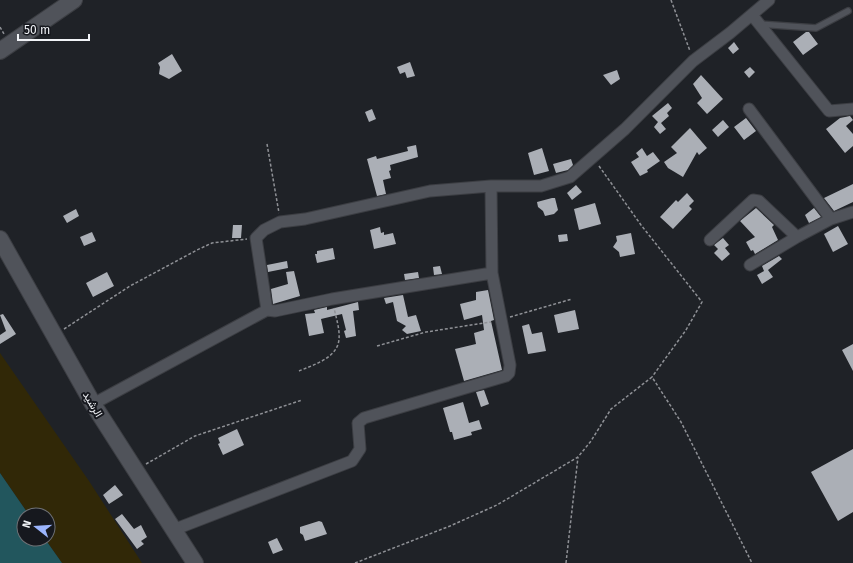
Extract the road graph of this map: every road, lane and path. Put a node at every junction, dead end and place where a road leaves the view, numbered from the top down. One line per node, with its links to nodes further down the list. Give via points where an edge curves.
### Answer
1 (74, 0): 7 (main road)
2 (671, 0): 8 (path)
3 (769, 0): 5 (street)
4 (848, 11): 6 (lane, via 816,28)
5 (752, 15): 6 (street); 8 (street)
6 (760, 24): 10 (street, via 829,111)
7 (0, 51)
8 (693, 61): 12 (street, via 625,129)
9 (750, 109): 15 (street)
10 (853, 109)
11 (267, 144): 16 (path)
12 (592, 156): 13 (street, via 570,177 541,186); 30 (path, via 640,225 702,302 686,330)
13 (491, 186): 16 (street, via 430,191 305,219); 22 (street)
14 (853, 212): 15 (street)
15 (831, 219): 17 (street)
16 (280, 222): 18 (street, via 264,230)
17 (797, 237): 20 (street, via 759,201 753,200); 21 (street)
18 (256, 238): 25 (street); 27 (path, via 212,243 197,250 130,286)
19 (0, 239): 27 (main road, الرشيد)
20 (710, 240)
21 (750, 265)
22 (492, 274): 23 (street); 26 (street)
23 (332, 299): 25 (street, via 275,311); 29 (path, via 340,340 335,349 320,362)
24 (572, 299): 26 (path)
25 (267, 310): 32 (street)
26 (501, 320): 28 (path, via 426,332); 35 (street, via 510,364 506,376 364,418 358,423 360,449 352,461)
27 (54, 335): 32 (main road, الرشيد)
28 (377, 346)
29 (299, 371)
30 (652, 377): 33 (path, via 611,409); 40 (path, via 681,422)
31 (302, 400): 34 (path, via 195,436)
32 (93, 404): 34 (main road, الرشيد)
33 (578, 457): 36 (path); 38 (path, via 497,505)
34 (136, 470): 35 (main road, الرشيد)
35 (173, 530): 37 (main road, الرشيد)
36 (566, 562): 39 (path)
37 (195, 563)
38 (355, 563)
39 (562, 563)
40 (752, 563)

